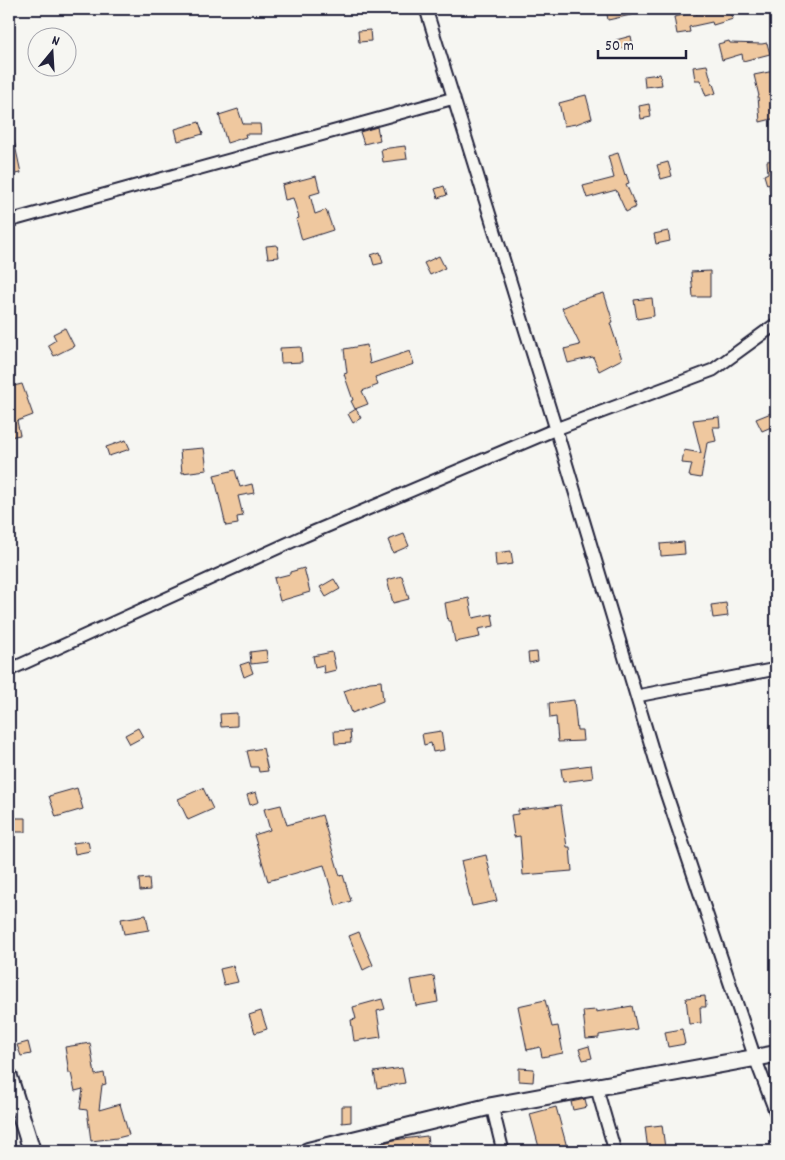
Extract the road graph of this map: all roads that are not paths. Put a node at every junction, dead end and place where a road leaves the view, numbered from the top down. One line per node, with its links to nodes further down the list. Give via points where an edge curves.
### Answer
1 (426, 9): 2 (street)
2 (454, 98): 3 (street); 5 (street)
3 (9, 221)
4 (776, 324): 5 (street, via 713,370)
5 (556, 429): 6 (street, via 304,536); 8 (street)
6 (9, 670)
7 (776, 670): 8 (street)
8 (637, 696): 10 (street, via 662,781)
9 (776, 1054): 10 (street)
10 (755, 1058): 12 (street); 14 (street)
11 (9, 1077): 16 (street)
12 (596, 1086): 13 (street); 19 (street)
13 (492, 1106): 15 (street); 18 (street)
14 (776, 1113)
15 (371, 1144): 17 (street)
16 (32, 1151)
17 (308, 1151)
18 (504, 1151)
19 (615, 1151)

